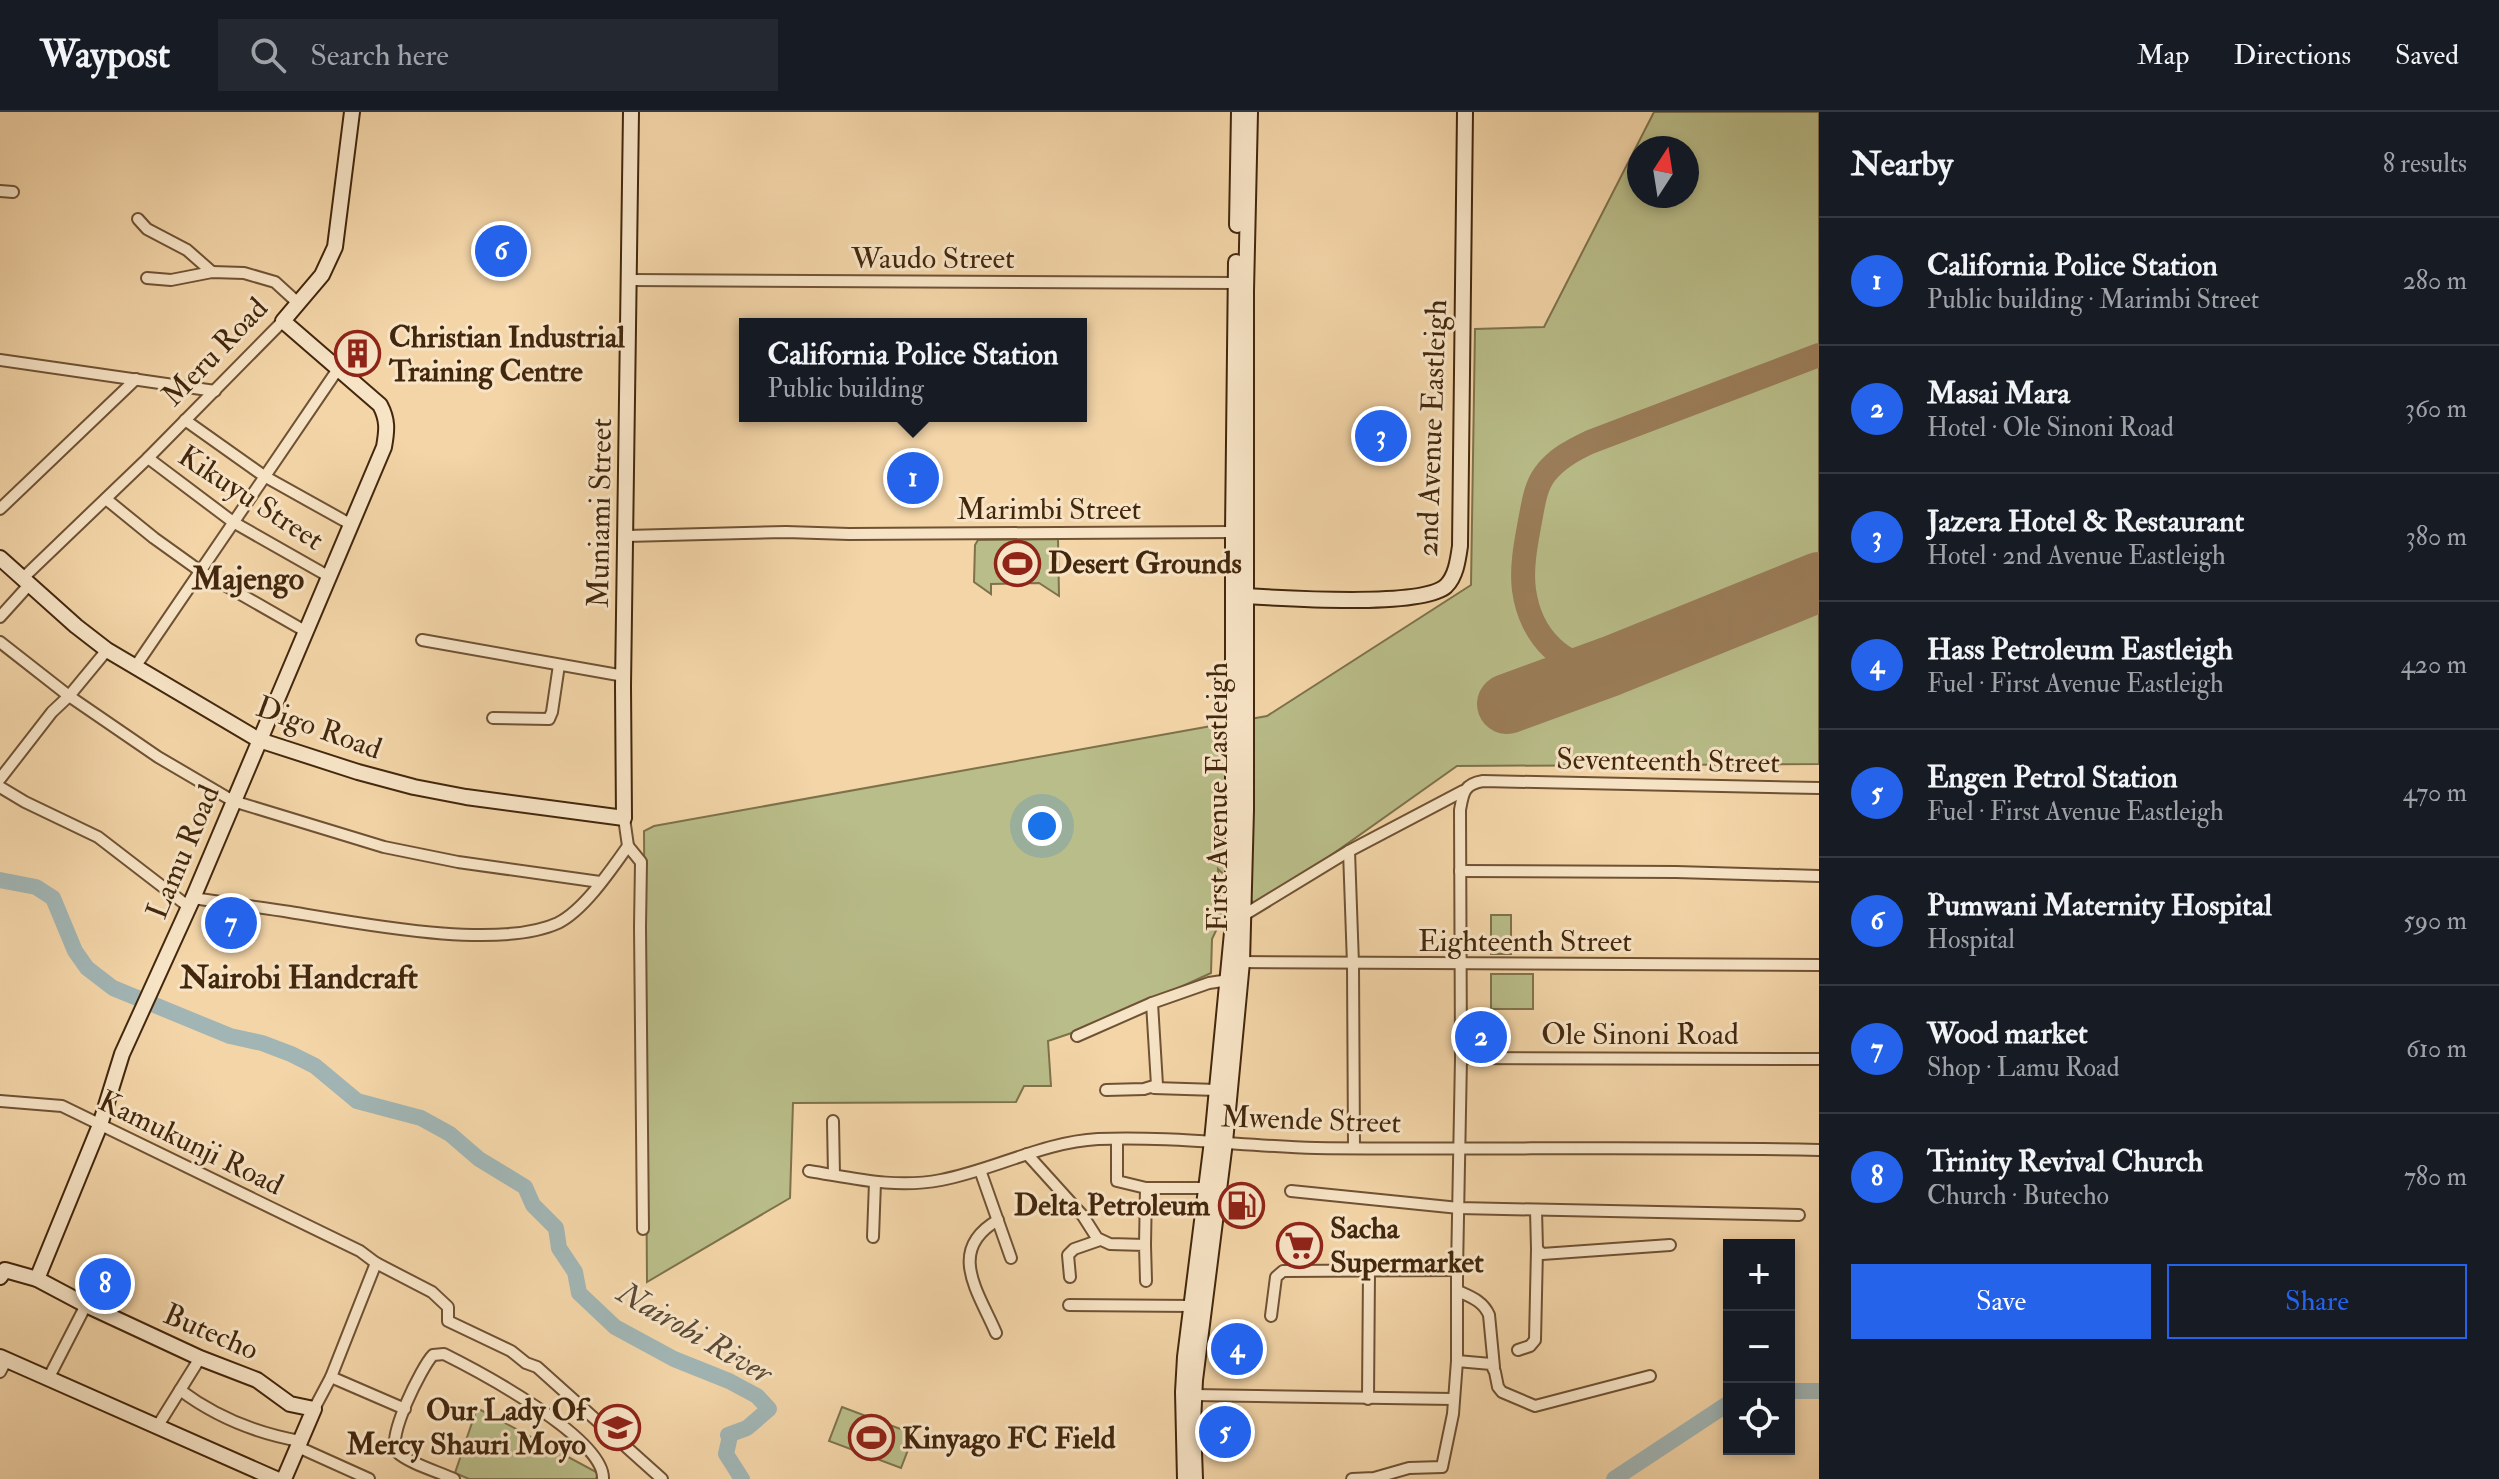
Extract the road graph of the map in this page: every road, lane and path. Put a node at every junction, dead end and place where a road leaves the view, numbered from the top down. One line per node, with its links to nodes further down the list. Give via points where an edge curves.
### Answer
1 (352, 112): 13 (main road, Meru Road, via 338,236 330,262)
2 (631, 112): 11 (main road, Muniami Street)
3 (1239, 112): 12 (main road, First Avenue Eastleigh)
4 (1250, 112): 32 (main road, First Avenue Eastleigh)
5 (1465, 112): 32 (main road, 2nd Avenue Eastleigh, via 1460,546 1451,580 1420,597)
6 (0, 191): 7 (street)
7 (13, 192)
8 (138, 219): 9 (street)
9 (212, 272): 10 (street, via 171,280); 13 (street, via 263,277)
10 (147, 278)
11 (630, 280): 12 (street, Waudo Street); 27 (main road, Muniami Street)
12 (1236, 283): 26 (main road, First Avenue Eastleigh)
13 (298, 303): 14 (main road, Meru Road)
14 (283, 321): 16 (main road); 18 (street, Meru Road)
15 (0, 360): 17 (street)
16 (338, 369): 21 (street); 25 (main road, Lamu Road, via 386,415 384,447)
17 (136, 379): 18 (street); 23 (street)
18 (215, 391): 19 (street, Meru Road)
19 (185, 420): 20 (street, Meru Road); 21 (street)
20 (148, 458): 22 (street, Meru Road); 24 (street, Kikuyu Street)
21 (264, 476): 24 (street); 25 (street)
22 (106, 499): 29 (street); 31 (street, Meru Road)
23 (0, 509)
24 (233, 522): 29 (street); 30 (street, Kikuyu Street)
25 (350, 524): 30 (main road, Lamu Road)
26 (1233, 532): 27 (street, Marimbi Street); 57 (main road, First Avenue Eastleigh)
27 (626, 536): 40 (main road, Muniami Street)
28 (0, 558): 31 (main road, Digo Road)
29 (200, 571): 34 (street); 39 (street)
30 (328, 576): 34 (main road, Lamu Road)
31 (25, 582): 33 (street, Meru Road); 37 (main road, Digo Road)
32 (1244, 596): 56 (main road, First Avenue Eastleigh)
33 (0, 617)
34 (305, 631): 43 (main road, Lamu Road)
35 (422, 640): 38 (street)
36 (0, 642): 41 (street)
37 (107, 650): 39 (main road, Digo Road); 41 (street)
38 (559, 665): 40 (street); 42 (street, via 549,719)
39 (135, 667): 43 (main road, Digo Road)
40 (624, 676): 49 (main road, Muniami Street)
41 (69, 696): 44 (street); 48 (street)
42 (493, 718)
43 (259, 740): 48 (main road, Lamu Road); 49 (main road, Digo Road, via 414,787)
44 (0, 779)
45 (0, 787): 55 (street, via 90,833)
46 (1819, 788): 47 (street, Seventeenth Street, via 1474,782)
47 (1463, 791): 51 (street, Seventeenth Street); 52 (street)
48 (233, 801): 54 (street, via 384,847); 55 (main road, Lamu Road)
49 (624, 818): 50 (street)
50 (628, 846): 54 (street); 89 (street, via 641,862 642,884)
51 (1349, 851): 56 (street, Seventeenth Street); 58 (street)
52 (1460, 871): 53 (street); 59 (street)
53 (1819, 876)
54 (600, 882): 55 (street, via 561,922 504,935)
55 (191, 902): 71 (main road, Lamu Road, via 122,1054)
56 (1244, 915): 57 (main road, First Avenue Eastleigh)
57 (1236, 962): 58 (street, Eighteenth Street); 61 (main road, First Avenue Eastleigh); 73 (main road, First Avenue Eastleigh)
58 (1353, 964): 59 (street, Eighteenth Street); 75 (street)
59 (1460, 965): 60 (street, Eighteenth Street); 64 (street)
60 (1819, 965)
61 (1229, 980): 62 (street); 68 (main road, First Avenue Eastleigh)
62 (1152, 1003): 63 (street); 66 (street)
63 (1077, 1036)
64 (1461, 1058): 65 (street, Ole Sinoni Road); 74 (street)
65 (1819, 1059)
66 (1154, 1088): 67 (street); 68 (street)
67 (1106, 1090)
68 (1217, 1090): 73 (main road, First Avenue Eastleigh)
69 (0, 1101): 71 (street, Kamukunji Road, via 62,1106)
70 (833, 1121): 80 (street)
71 (100, 1125): 96 (street, Kamukunji Road); 101 (main road, Lamu Road)
72 (1117, 1139): 73 (street, Mwende Street); 77 (street, Mwende Street, via 1062,1143); 82 (street, via 1117,1181)
73 (1218, 1142): 75 (street, Mwende Street); 83 (main road, First Avenue Eastleigh); 118 (main road, First Avenue Eastleigh)
74 (1458, 1146): 75 (street, Mwende Street); 76 (street, Mwende Street); 85 (street)
75 (1354, 1147)
76 (1819, 1150)
77 (1027, 1154): 78 (street, Mwende Street); 91 (street)
78 (980, 1170): 81 (street, Mwende Street, via 919,1184); 88 (street)
79 (809, 1171): 80 (street, Mwende Street)
80 (834, 1175): 81 (street, Mwende Street)
81 (875, 1182): 90 (street)
82 (1146, 1188): 83 (street); 92 (street)
83 (1206, 1188): 106 (main road, First Avenue Eastleigh)
84 (1291, 1191): 85 (street)
85 (1459, 1208): 86 (street); 98 (street)
86 (1536, 1210): 87 (street); 94 (street)
87 (1799, 1215)
88 (998, 1220): 95 (street); 108 (street, via 980,1232 968,1258)
89 (643, 1229)
90 (873, 1237)
91 (1100, 1240): 92 (street); 100 (street, via 1068,1255)
92 (1145, 1245): 102 (street)
93 (1670, 1245): 94 (street, via 1542,1254)
94 (1537, 1249): 109 (street, via 1535,1340)
95 (1011, 1258)
96 (376, 1263): 115 (street); 130 (street, Kamukunji Road, via 432,1292 448,1307 448,1321 537,1367)
97 (2, 1270): 101 (main road, Butecho)
98 (1457, 1270): 99 (street); 103 (street)
99 (1369, 1272): 107 (street, via 1279,1273); 119 (street)
100 (1070, 1277)
101 (37, 1279): 104 (main road, Butecho)
102 (1146, 1281)
103 (1458, 1291): 111 (street); 113 (street, via 1486,1308)
104 (86, 1305): 110 (main road, Butecho); 116 (street)
105 (1069, 1305): 106 (street)
106 (1192, 1306): 131 (main road, First Avenue Eastleigh, via 1183,1392)
107 (1271, 1316)
108 (996, 1333)
109 (1518, 1350)
110 (200, 1358): 117 (street); 121 (main road, Butecho, via 257,1380 290,1404)
111 (1457, 1361): 113 (street); 120 (street)
112 (2, 1363): 116 (main road)
113 (1494, 1367): 114 (street, via 1502,1392 1535,1406)
114 (1650, 1376)
115 (331, 1377): 121 (street); 122 (street)
116 (48, 1379): 123 (main road)
117 (180, 1390): 123 (street); 124 (street, via 206,1410)
118 (1194, 1395): 119 (street); 132 (main road, First Avenue Eastleigh)
119 (1368, 1399): 120 (street)
120 (1453, 1399): 134 (street, via 1442,1467 1409,1468)
121 (314, 1409): 124 (main road)
122 (405, 1409): 128 (street, via 394,1434 395,1451); 129 (street, via 426,1362 444,1354 528,1400 569,1431 600,1465)
123 (157, 1427): 125 (main road)
124 (299, 1444): 126 (main road); 127 (street)
125 (276, 1479)
126 (284, 1479)
127 (369, 1479)
128 (454, 1479)
129 (603, 1479)
130 (662, 1479)
131 (1185, 1479)
132 (1195, 1479)
133 (1352, 1479): 134 (street)
134 (1374, 1479)

